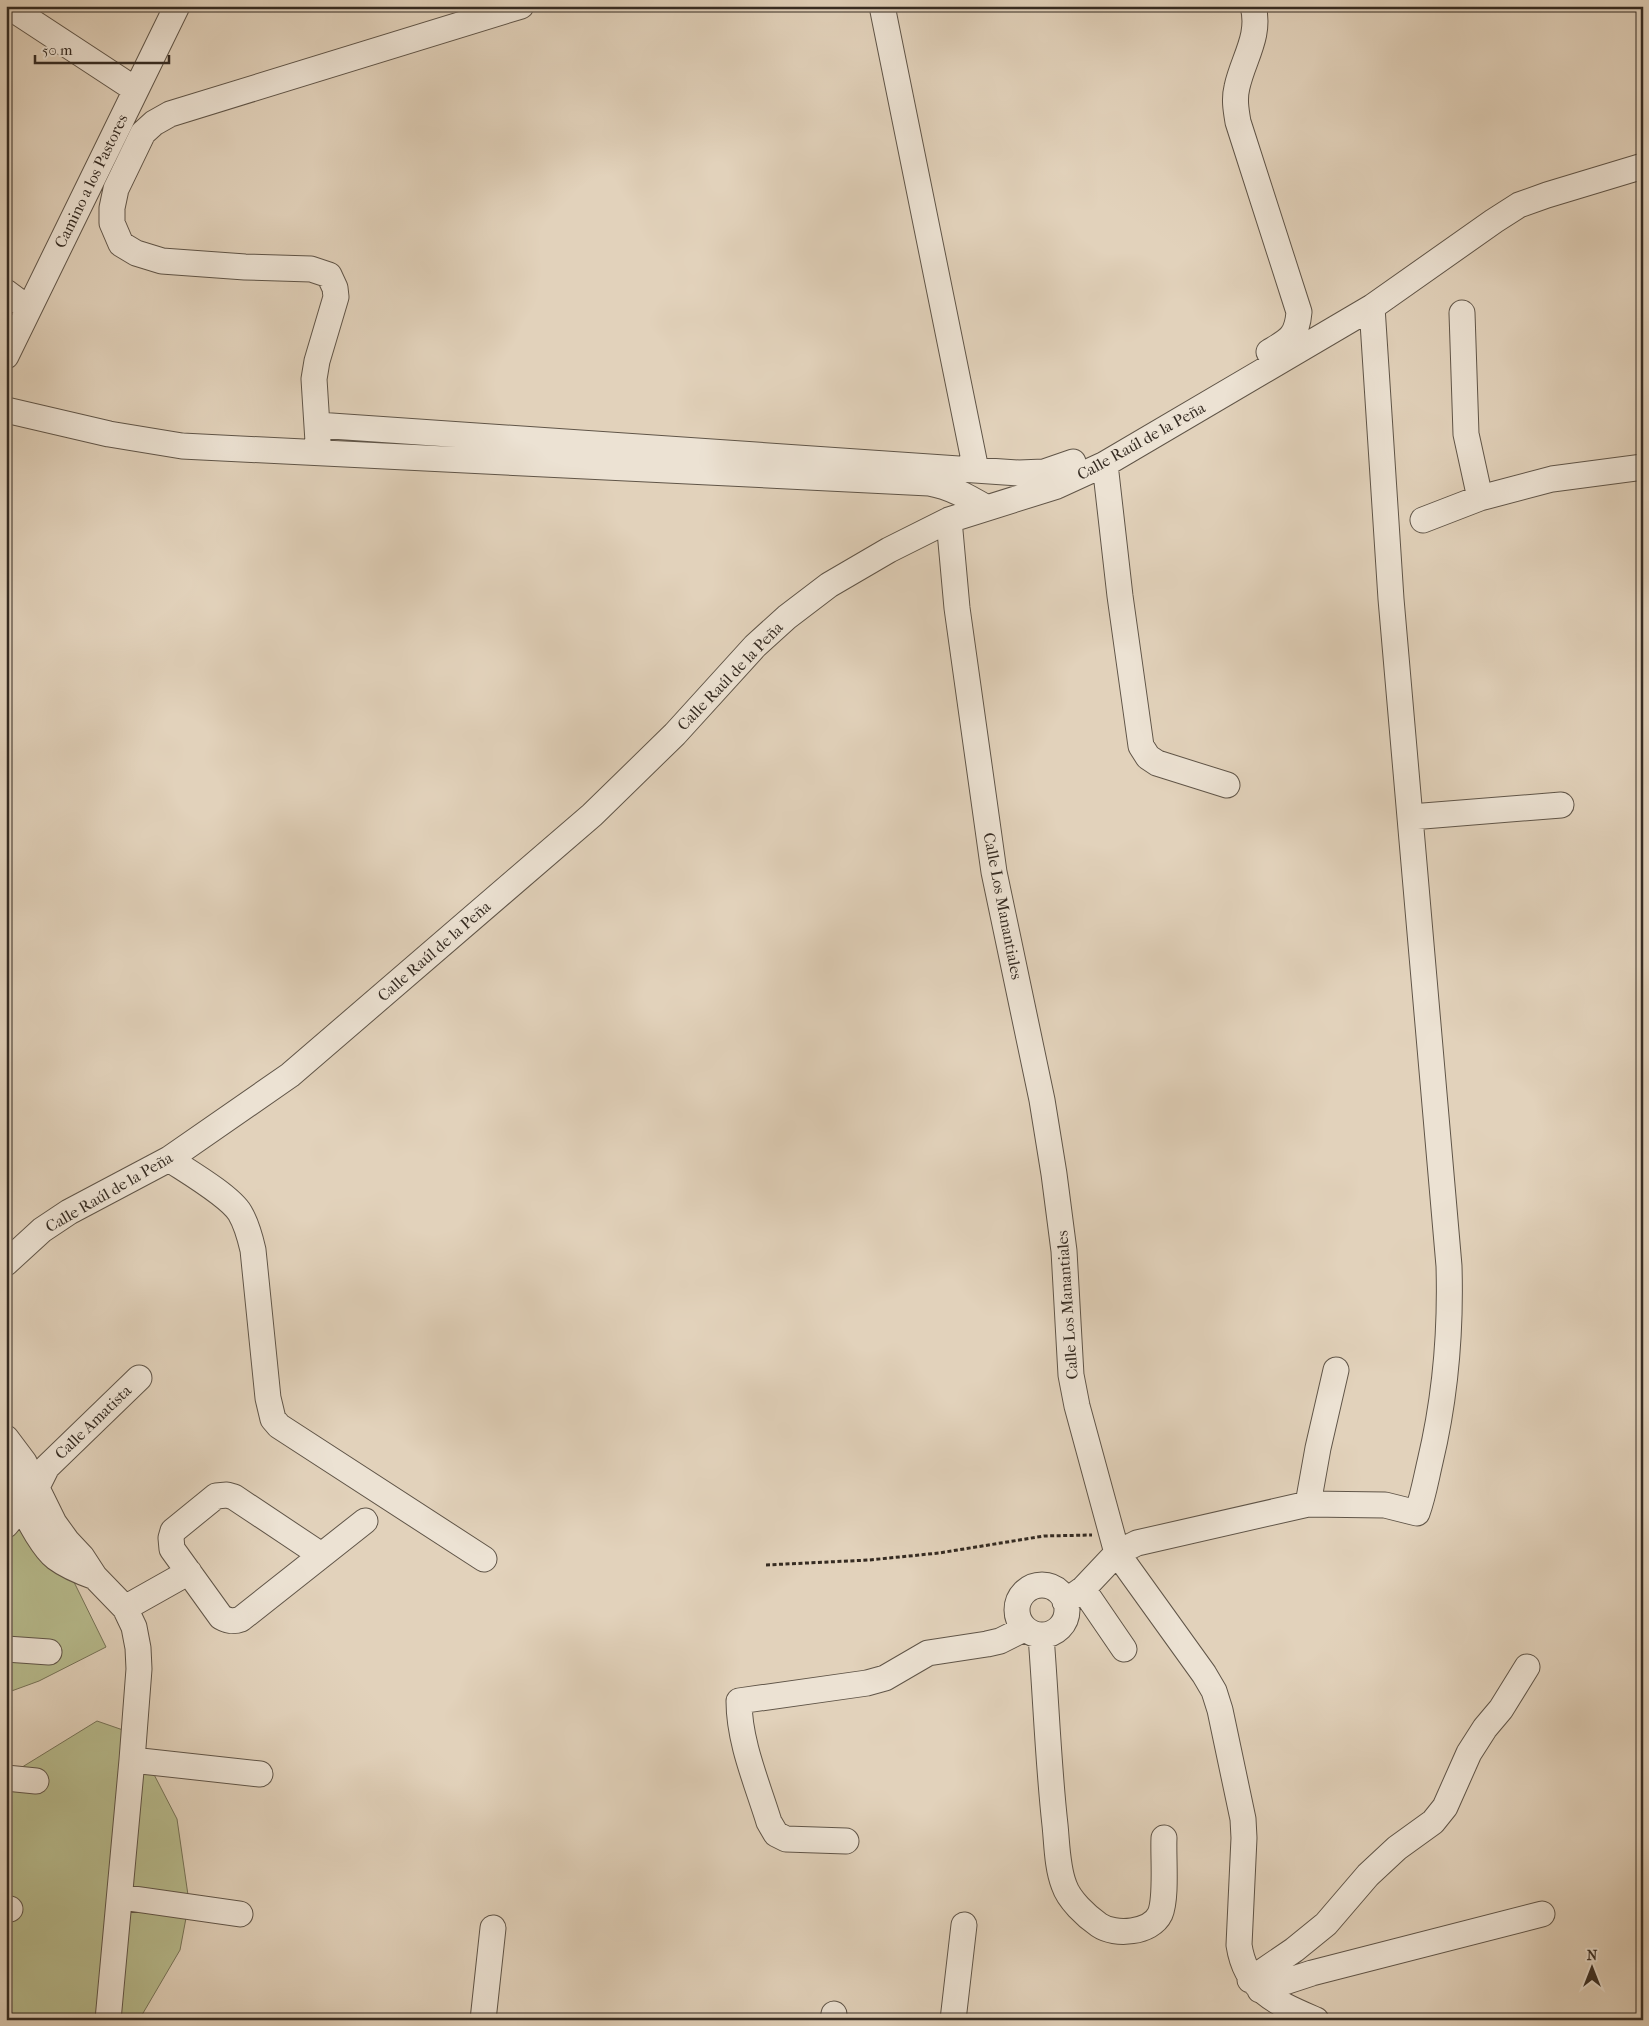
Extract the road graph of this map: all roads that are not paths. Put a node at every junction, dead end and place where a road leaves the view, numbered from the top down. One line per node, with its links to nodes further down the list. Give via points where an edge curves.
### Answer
1 (8, 6): 6 (street)
2 (177, 6): 6 (street, Camino a los Pastores)
3 (521, 6): 14 (street, via 170,114 143,133 116,189 112,208 112,223 122,244 136,253 162,261 311,269 330,274 336,297 314,379)
4 (882, 6): 18 (street)
5 (1253, 6): 18 (street, via 1255,35 1237,87 1235,104 1299,312 1296,332 1290,340 1088,456 1044,472)
6 (136, 90): 10 (street, Camino a los Pastores)
7 (1643, 166): 9 (street, Calle Raúl de la Peña, via 1519,205)
8 (6, 292): 10 (street)
9 (1372, 307): 16 (street, Calle Raúl de la Peña); 25 (street, via 1382,474)
10 (29, 309): 12 (street, Camino a los Pastores)
11 (1462, 314): 19 (street, via 1466,434)
12 (6, 356)
13 (6, 410): 15 (street, via 109,434 182,446)
14 (317, 425): 15 (street); 18 (street)
15 (318, 454): 20 (street, via 929,483 959,492)
16 (1104, 464): 20 (street, Calle Raúl de la Peña, via 1057,486); 23 (street, via 1141,746 1157,763)
17 (1643, 466): 19 (street, via 1552,479)
18 (976, 470)
19 (1480, 498): 22 (street)
20 (987, 508): 21 (street, Calle Raúl de la Peña)
21 (948, 520): 26 (street, Calle Raúl de la Peña, via 830,585 787,617 755,646 675,734 592,816 290,1075); 34 (street, Calle Los Manantiales, via 955,598 994,872 1042,1100 1054,1174 1064,1251 1071,1375)
22 (1423, 520)
23 (1227, 785)
24 (1561, 805): 25 (street)
25 (1411, 817): 32 (street, via 1449,1266 1450,1315 1445,1390 1417,1513 1385,1505)
26 (169, 1159): 27 (street, Calle Raúl de la Peña, via 69,1212 42,1230); 36 (street, via 228,1200 240,1212 248,1230 273,1419 279,1426)
27 (6, 1262)
28 (1336, 1370): 32 (street)
29 (139, 1378): 31 (street, Calle Amatista)
30 (6, 1438): 31 (street, via 19,1453)
31 (20, 1489): 39 (street, via 54,1523 95,1577)
32 (1308, 1504): 34 (street, via 1137,1543)
33 (365, 1521): 35 (street)
34 (1115, 1543): 38 (street); 56 (street, Calle Los Manantiales, via 1214,1691 1243,1819 1239,1945 1242,1962)
35 (321, 1556): 37 (street, via 235,1622 221,1617); 37 (street, via 234,1497 222,1495 216,1496 173,1531 172,1549)
36 (484, 1559)
37 (189, 1572): 39 (street)
38 (1074, 1596): 40 (street, via 1059,1629 1051,1634); 40 (street, via 1060,1593 1052,1587 1032,1587 1021,1597 1016,1611 1018,1621); 42 (street)
39 (126, 1608): 45 (street, via 134,1627 139,1662)
40 (1033, 1632): 49 (street, via 1060,1864 1070,1898 1100,1926 1140,1930 1152,1923 1163,1904); 50 (street, via 987,1644 928,1653 885,1678 867,1683 739,1701 743,1735 769,1822 776,1834 786,1839)
41 (6, 1649): 43 (street)
42 (1124, 1649)
43 (49, 1652)
44 (1527, 1666): 56 (street, via 1469,1753 1445,1807 1433,1822 1397,1848 1368,1875 1326,1924)
45 (132, 1760): 46 (street); 51 (street)
46 (260, 1774)
47 (6, 1778): 48 (street)
48 (36, 1781)
49 (1164, 1838)
50 (846, 1841)
51 (121, 1898): 52 (street); 57 (street)
52 (240, 1914)
53 (1542, 1914): 56 (street)
54 (964, 1925): 59 (street)
55 (493, 1928): 58 (street)
56 (1255, 1985): 60 (street, via 1284,2006)
57 (108, 2020)
58 (483, 2020)
59 (953, 2020)
60 (1316, 2020)

